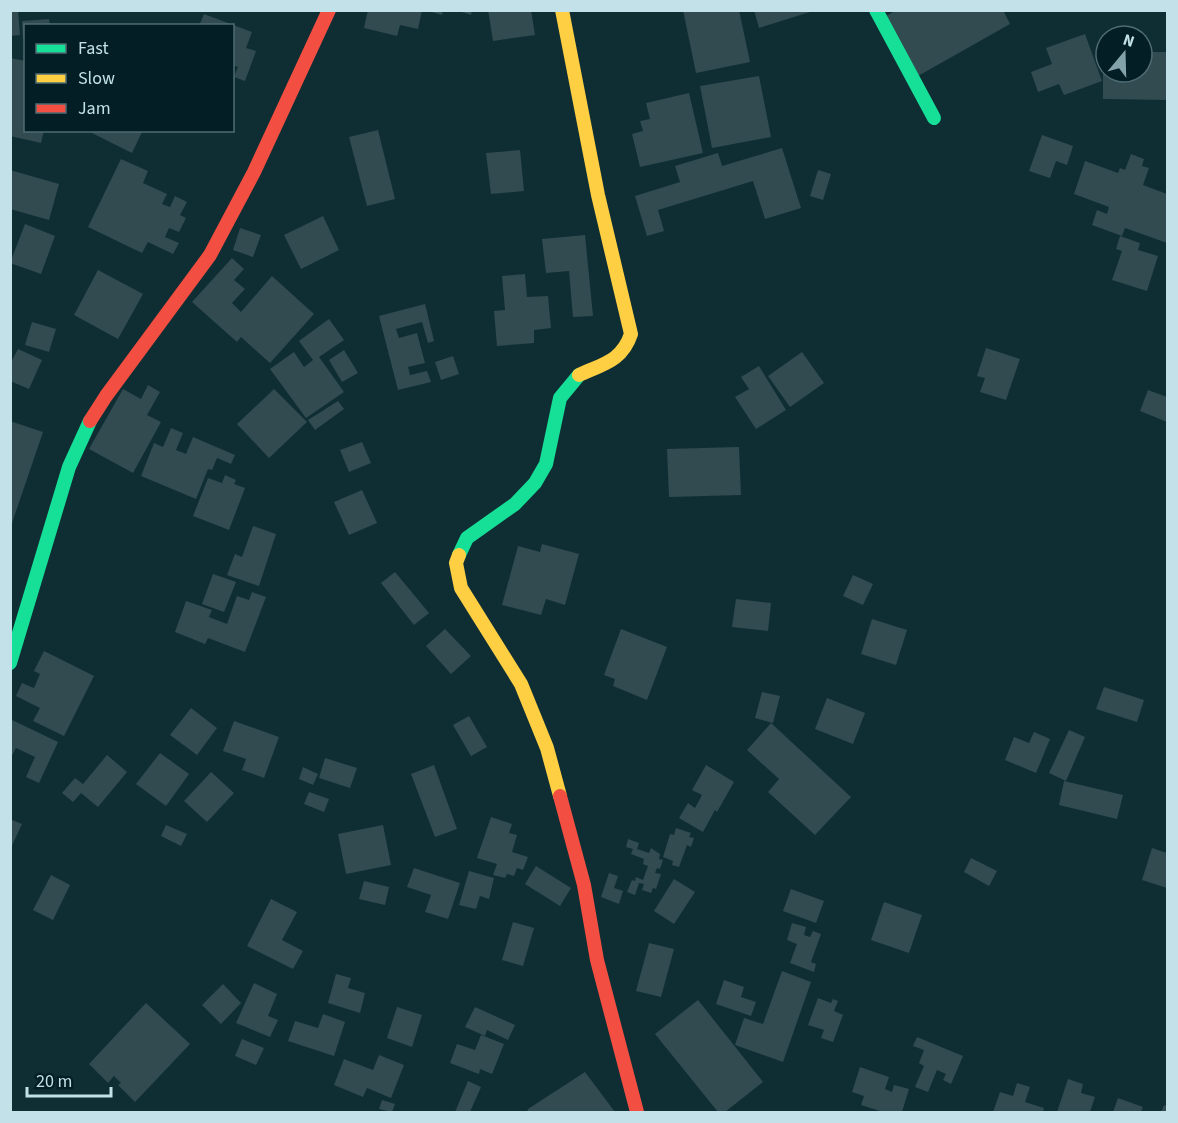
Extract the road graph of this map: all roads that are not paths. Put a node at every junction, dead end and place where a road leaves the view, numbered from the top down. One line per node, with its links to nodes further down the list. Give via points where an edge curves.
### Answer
1 (329, 10): 5 (street, via 254,172 210,255 85,430 69,467)
2 (562, 10): 6 (street, via 598,195 631,334 618,357 576,377 560,398 546,464 535,483 515,504 468,538 456,563 461,588 521,684 547,748 584,885 597,960)
3 (876, 10): 4 (street)
4 (934, 118)
5 (10, 663)
6 (637, 1113)

